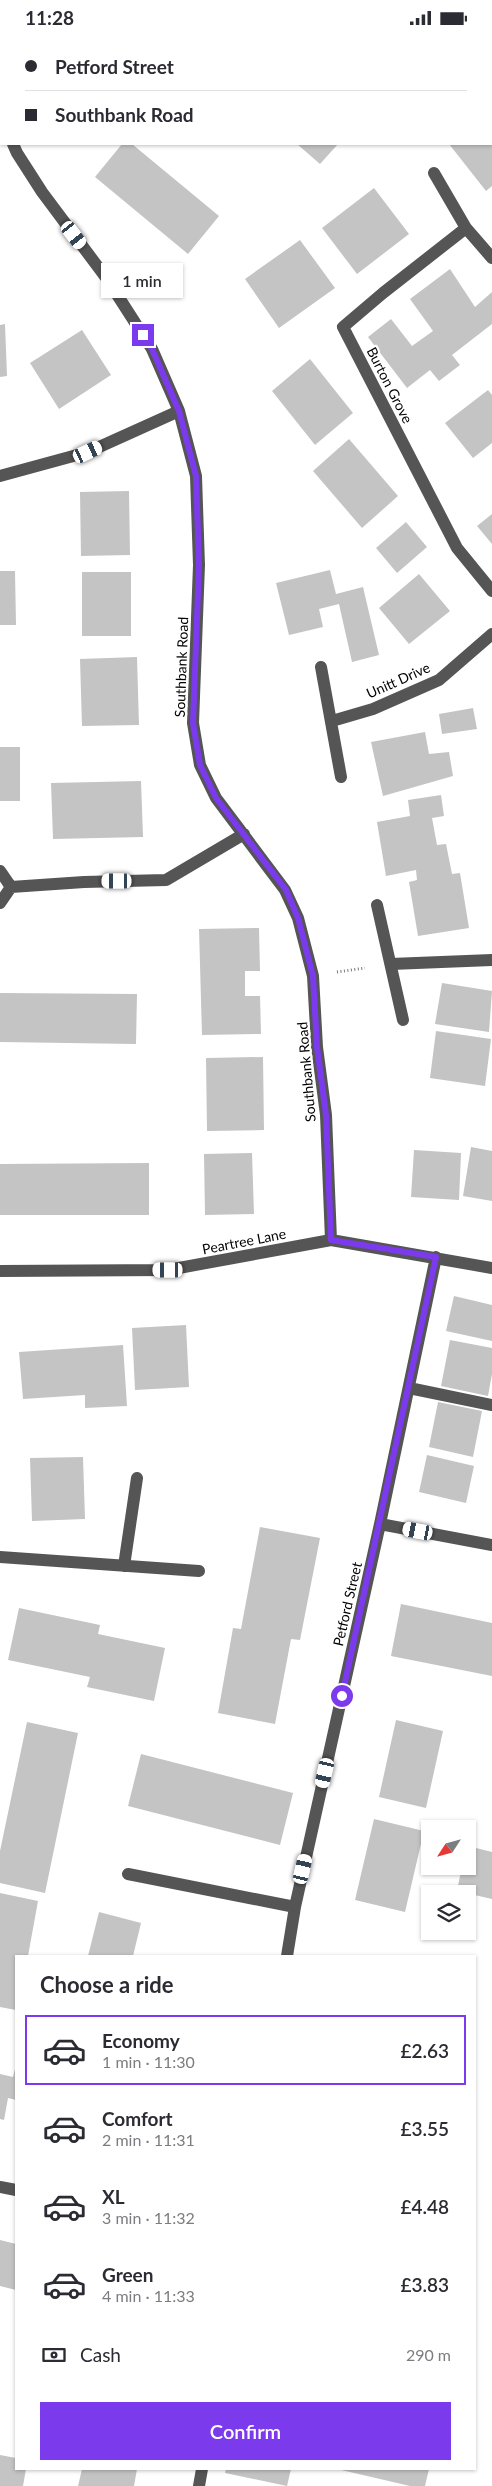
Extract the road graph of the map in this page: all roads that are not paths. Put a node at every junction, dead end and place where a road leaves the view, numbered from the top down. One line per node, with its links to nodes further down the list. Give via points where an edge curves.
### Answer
1 (13, 145): 5 (street, Southbank Road, via 42,192 107,279 152,349)
2 (434, 173): 3 (street)
3 (466, 228): 4 (street); 7 (street, Burton Grove, via 342,327 457,548)
4 (492, 258)
5 (179, 411): 6 (street, via 88,452); 12 (street, Southbank Road, via 196,476 199,565 193,723 200,765 216,798)
6 (0, 476)
7 (492, 591)
8 (492, 634): 10 (street, Unitt Drive, via 439,680 373,709)
9 (321, 667): 10 (street)
10 (332, 721): 11 (street)
11 (341, 777)
12 (244, 834): 14 (street, via 166,880 84,881); 20 (street, Southbank Road, via 286,890 298,918 313,976 317,1047 326,1115)
13 (0, 871): 14 (street)
14 (11, 887): 15 (street)
15 (0, 903)
16 (377, 905): 18 (street)
17 (492, 960): 18 (street)
18 (391, 964): 19 (street)
19 (404, 1020)
20 (331, 1240): 21 (street, Peartree Lane); 23 (street, Peartree Lane, via 168,1270)
21 (436, 1257): 22 (street, Peartree Lane); 24 (street, Petford Street)
22 (492, 1268)
23 (0, 1271)
24 (409, 1388): 25 (street); 27 (street, Petford Street)
25 (492, 1405)
26 (137, 1478): 30 (street)
27 (380, 1524): 28 (street); 33 (street, Petford Street)
28 (492, 1545)
29 (0, 1557): 30 (street)
30 (124, 1566): 31 (street)
31 (198, 1571)
32 (128, 1874): 33 (street)
33 (295, 1907): 34 (street, Petford Street)
34 (287, 1955)
35 (0, 2187): 36 (street)
36 (15, 2190)
37 (202, 2470): 38 (street)
38 (199, 2486)

